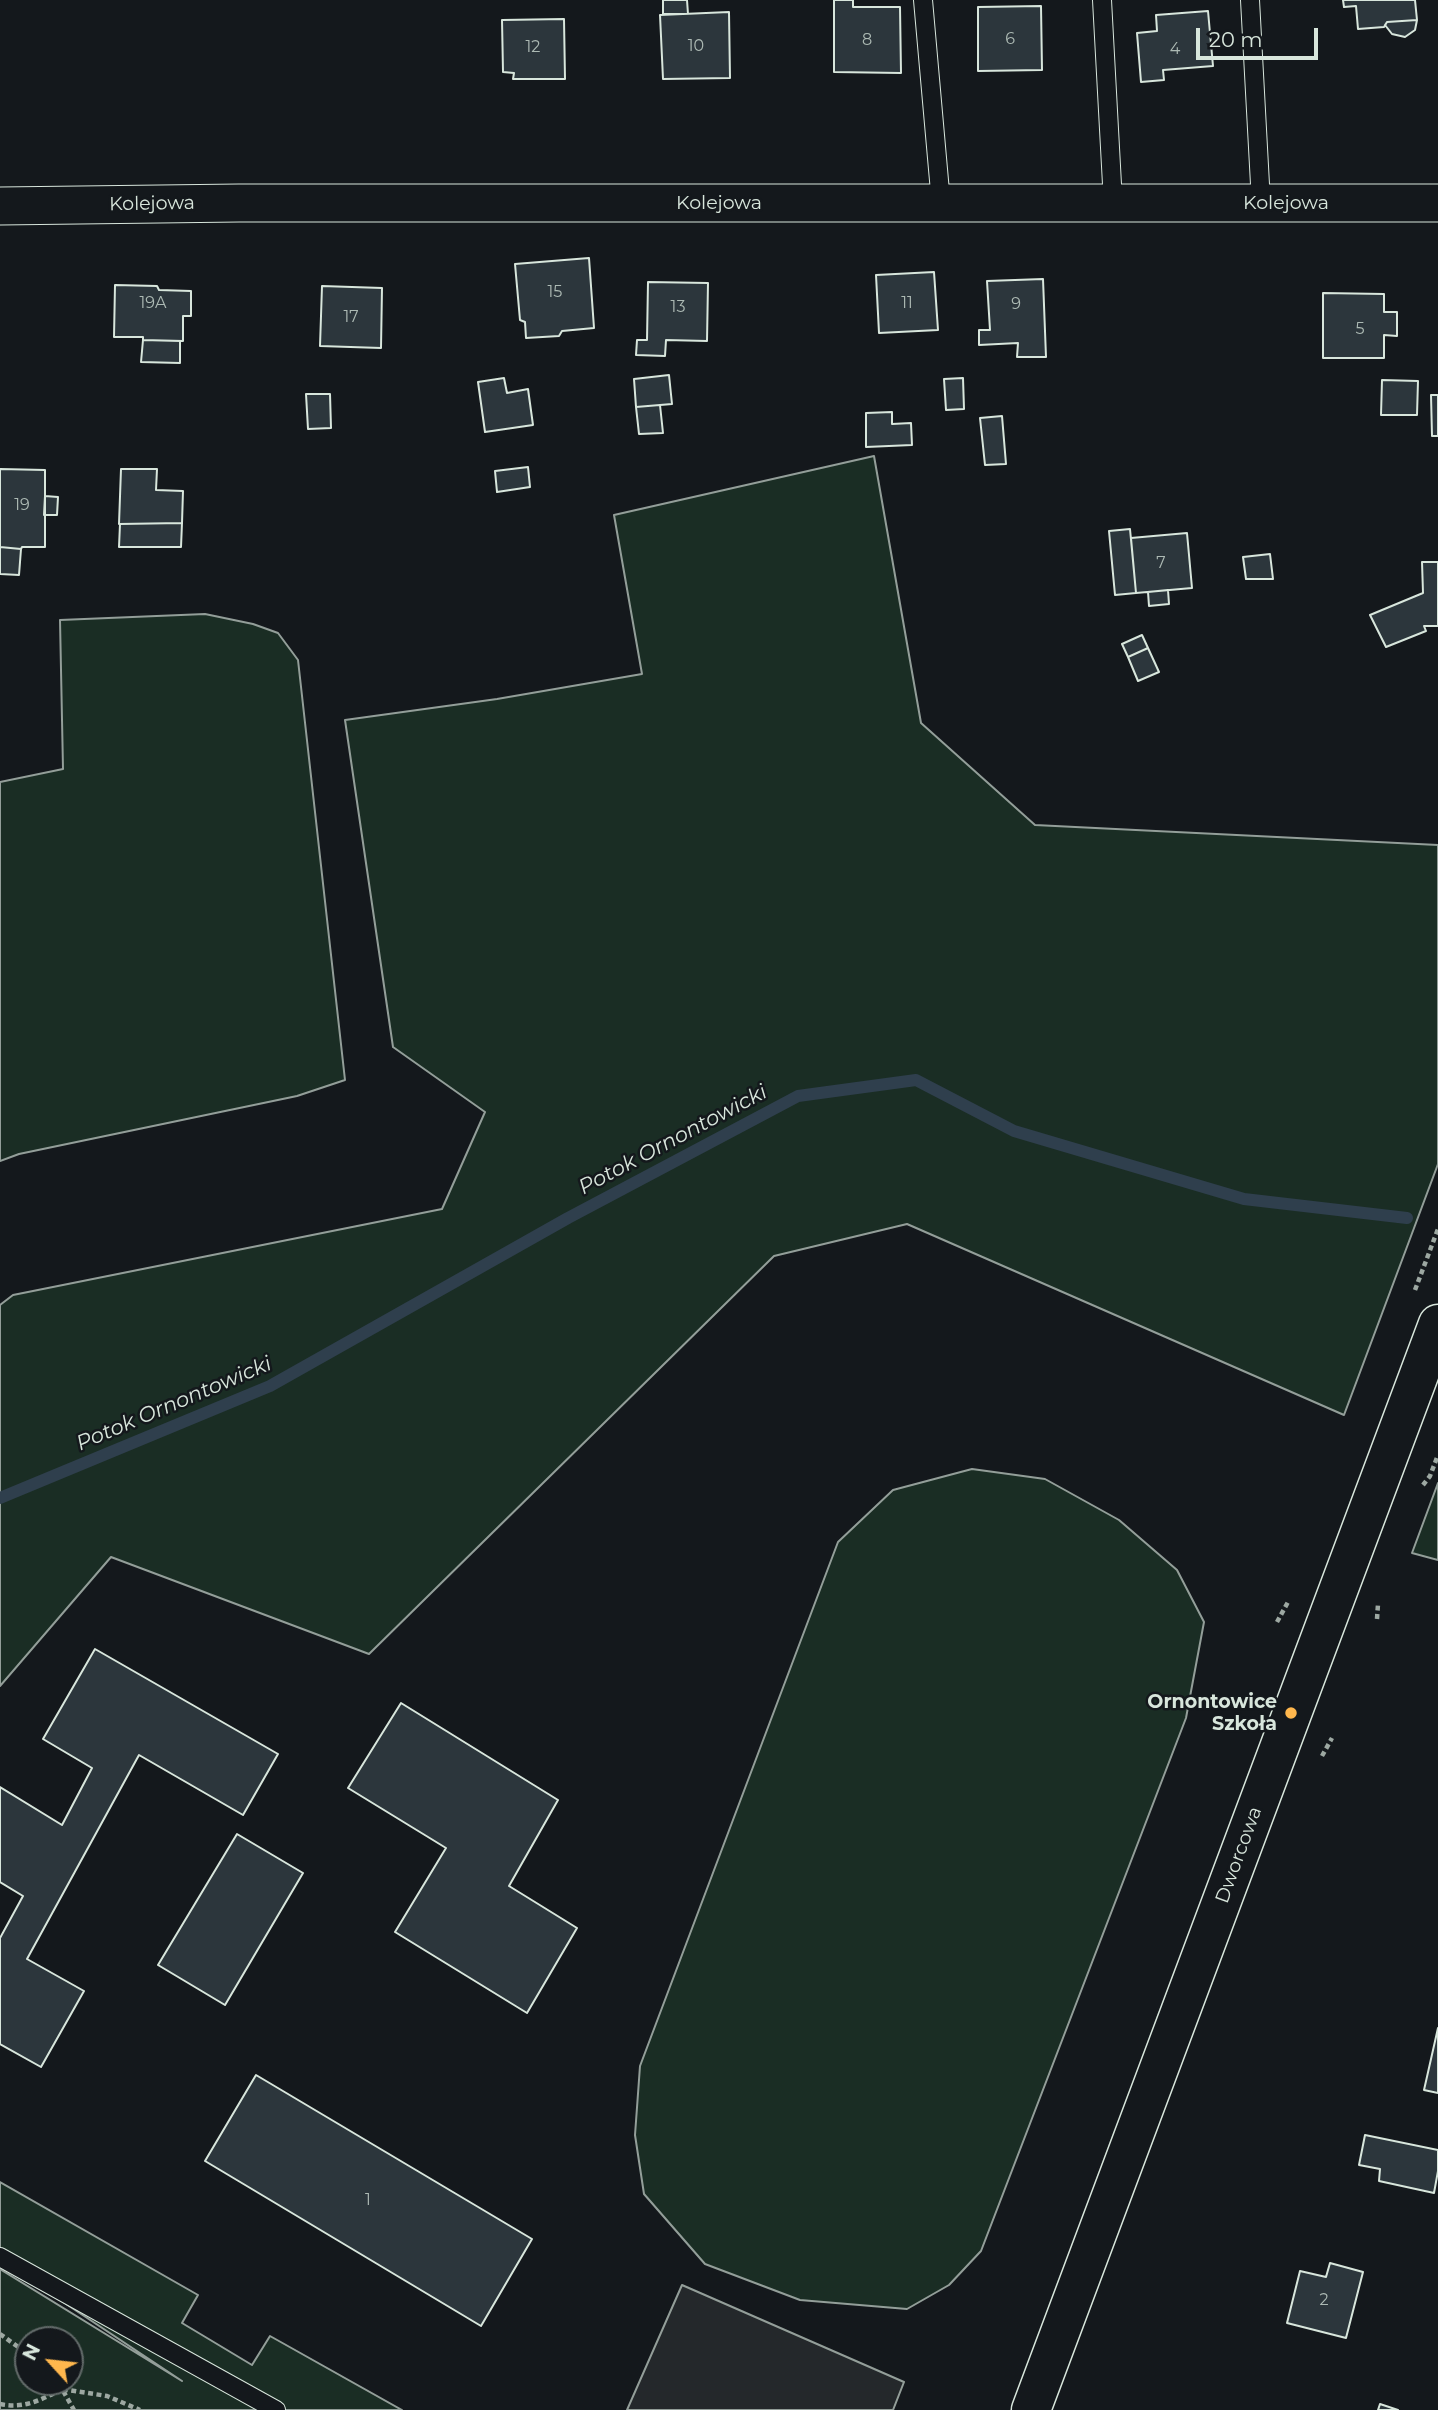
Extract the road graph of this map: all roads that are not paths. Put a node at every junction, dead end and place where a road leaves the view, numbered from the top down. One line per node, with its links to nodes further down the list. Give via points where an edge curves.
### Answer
1 (923, 0): 4 (lane)
2 (1101, 0): 5 (lane)
3 (1250, 0): 6 (lane)
4 (941, 203): 5 (street, Kolejowa); 8 (street, Kolejowa)
5 (1113, 203): 6 (street, Kolejowa)
6 (1261, 203): 7 (street, Kolejowa)
7 (1438, 203)
8 (0, 206)
9 (1438, 1324): 11 (street, Dworcowa)
10 (0, 2257): 12 (lane)
11 (1038, 2402)
12 (276, 2410)

